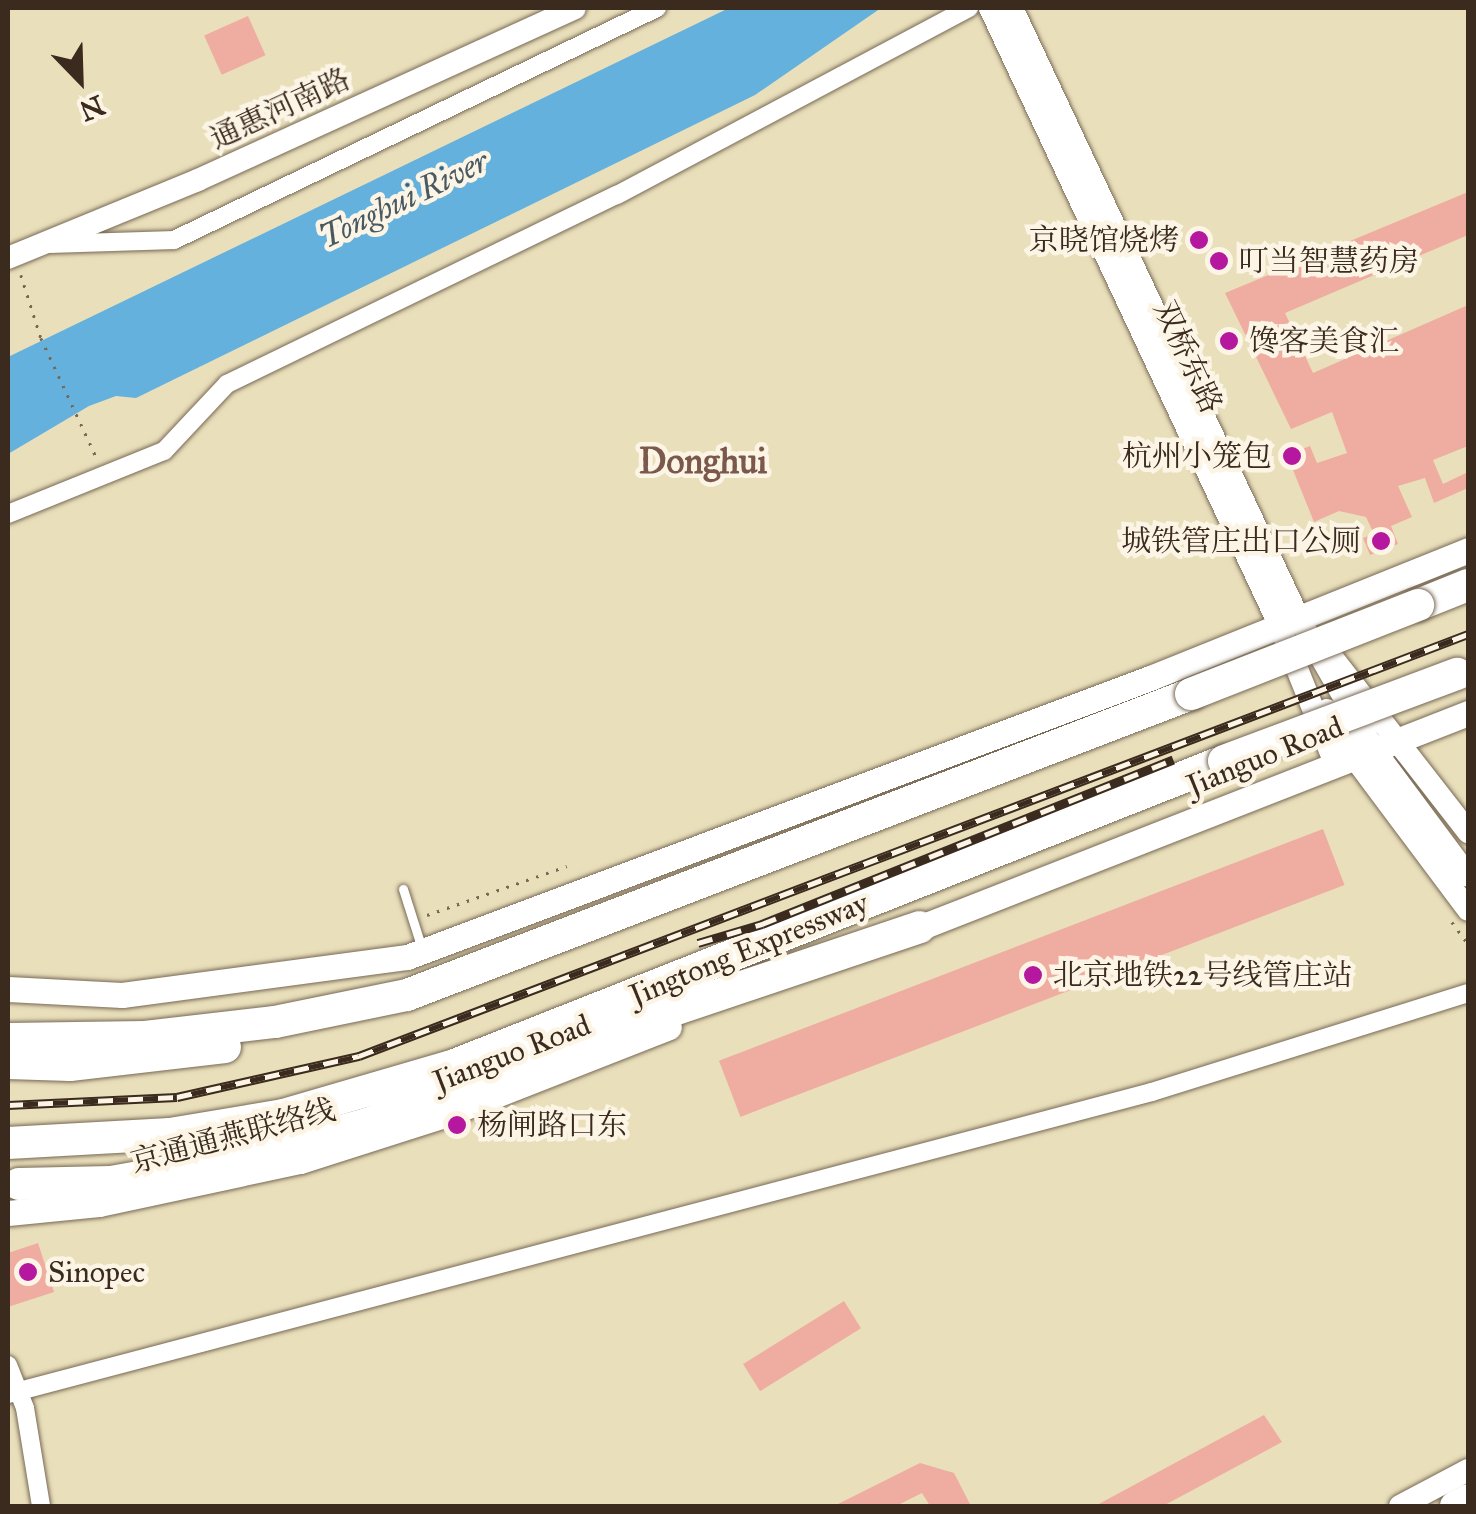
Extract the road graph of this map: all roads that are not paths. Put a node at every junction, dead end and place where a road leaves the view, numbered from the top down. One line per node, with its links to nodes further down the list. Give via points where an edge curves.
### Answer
1 (574, 8): 6 (street, 通惠河南路, via 198,180)
2 (657, 8): 6 (street, via 174,240)
3 (968, 8): 7 (street, via 617,195 227,384 164,451)
4 (990, 8): 10 (street, 双桥东路)
5 (1012, 8): 10 (street, 双桥东路)
6 (19, 252)
7 (8, 514)
8 (1468, 550): 10 (main road)
9 (1468, 585): 23 (highway, bridge)
10 (1288, 620): 13 (street, 双桥东路); 14 (street, 双桥东路); 14 (street, 双桥东路); 20 (main road)
11 (1463, 672): 26 (highway, Jingtong Expressway, bridge)
12 (1468, 713): 13 (main road, Jianguo Road)
13 (1400, 738): 14 (main road, Jianguo Road); 15 (street, 双桥东路)
14 (1354, 756): 16 (street, 双桥东路); 18 (street, 双桥东路); 19 (main road, Jianguo Road)
15 (1468, 832)
16 (1468, 876)
17 (403, 890): 20 (lane)
18 (1468, 910)
19 (920, 927): 28 (highway, via 348,1129 240,1160)
20 (423, 952): 21 (main road, via 329,972 122,995)
21 (8, 989)
22 (1468, 993): 30 (street, via 1152,1092)
23 (407, 995): 24 (highway, via 275,1022); 25 (highway, via 287,1034 173,1057)
24 (8, 1039)
25 (8, 1064)
26 (452, 1066): 27 (highway, Jingtong Expressway, via 283,1115 170,1134); 28 (highway, 京通通燕联络线, via 300,1126)
27 (8, 1143)
28 (11, 1194)
29 (8, 1364): 30 (street)
30 (12, 1393): 33 (street)
31 (1468, 1470): 34 (street)
32 (1468, 1499): 35 (highway)
33 (41, 1506)
34 (1400, 1506)
35 (1455, 1506)

